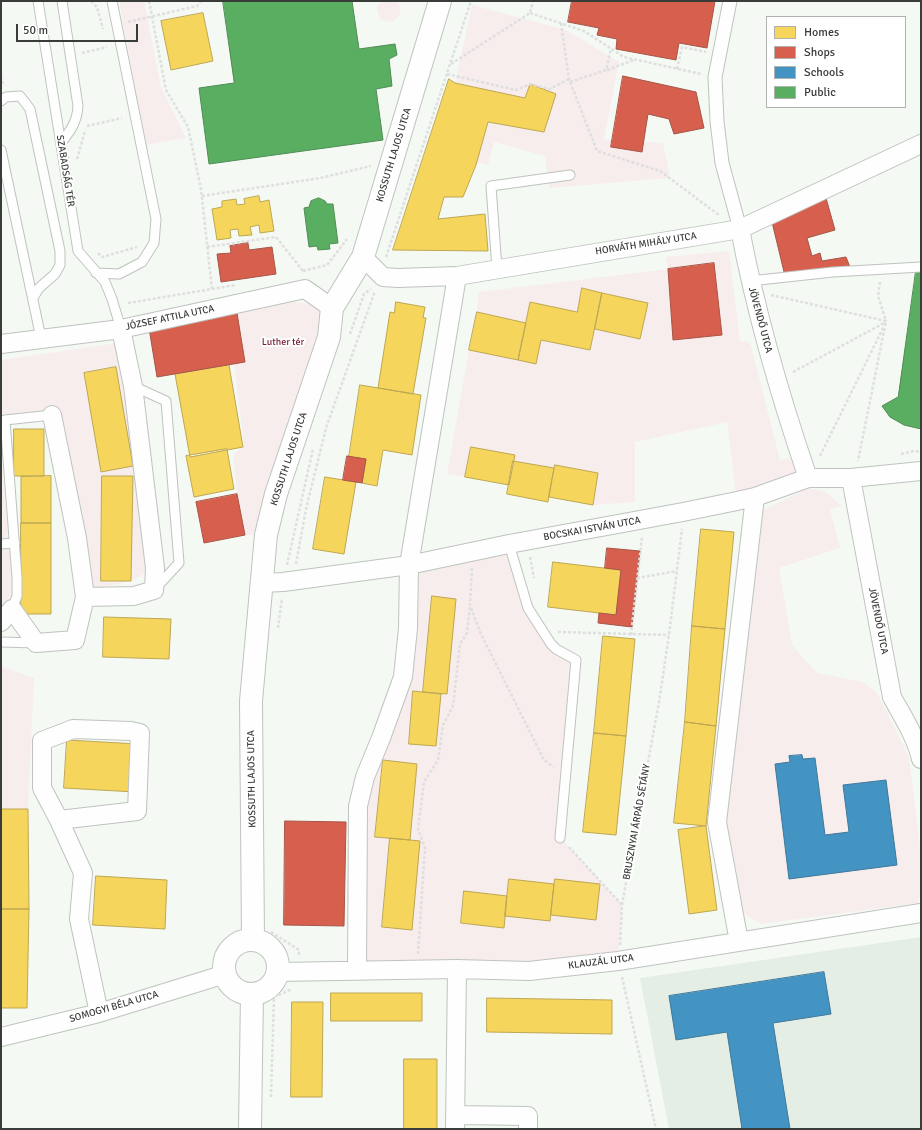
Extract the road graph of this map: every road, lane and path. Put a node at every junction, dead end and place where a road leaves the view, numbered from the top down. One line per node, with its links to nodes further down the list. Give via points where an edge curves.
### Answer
1 (38, 1): 36 (lane, SZABADSÁG TÉR)
2 (62, 1): 36 (lane, via 78,117)
3 (91, 1): 15 (path, via 97,7)
4 (112, 1): 14 (lane)
5 (149, 1): 12 (path)
6 (201, 1): 12 (path, via 197,6)
7 (440, 1): 48 (street, KOSSUTH LAJOS UTCA)
8 (471, 1): 24 (path)
9 (533, 1): 11 (path)
10 (730, 1): 22 (street)
11 (530, 13): 13 (path); 24 (path)
12 (153, 16): 14 (path); 42 (path, via 166,90 188,127)
13 (561, 23): 20 (path, via 584,31); 29 (path)
14 (117, 24): 15 (path); 54 (lane, via 156,219 155,235 154,243 142,262 119,274)
15 (103, 27): 16 (path)
16 (104, 34)
17 (106, 40): 19 (path)
18 (79, 47): 19 (path, via 80,54)
19 (107, 47): 21 (path)
20 (611, 49): 23 (path, via 624,57); 26 (path)
21 (109, 54)
22 (719, 55): 25 (path, via 682,47); 28 (street)
23 (636, 60): 25 (path); 26 (path)
24 (450, 64): 27 (path)
25 (677, 69): 28 (path)
26 (606, 70): 29 (path)
27 (447, 74): 29 (path, via 516,90 530,84 550,89); 49 (path)
28 (715, 77): 43 (street, via 722,163)
29 (570, 81): 43 (path, via 597,151 660,171 727,221)
30 (1, 100): 60 (lane, via 20,96 30,109 60,251 60,265 55,274 39,288)
31 (120, 111): 32 (path)
32 (122, 118): 34 (path); 35 (path)
33 (87, 120): 35 (path)
34 (125, 124)
35 (87, 126): 39 (path)
36 (61, 143): 54 (lane, SZABADSÁG TÉR, via 78,251)
37 (921, 144): 43 (street, HORVÁTH MIHÁLY UTCA)
38 (1, 150): 60 (lane)
39 (76, 162)
40 (373, 172): 42 (path, via 376,164 320,178)
41 (570, 175): 51 (lane, via 491,186)
42 (202, 196): 46 (path)
43 (739, 225): 51 (street, HORVÁTH MIHÁLY UTCA); 57 (street, JÖVENDŐ UTCA)
44 (350, 233): 53 (path, via 327,265)
45 (144, 246): 47 (path, via 102,256)
46 (207, 247): 53 (path, via 276,237); 59 (path)
47 (94, 249)
48 (363, 257): 56 (street, HORVÁTH MIHÁLY UTCA, via 383,277); 63 (street, KOSSUTH LAJOS UTCA)
49 (385, 262)
50 (921, 267): 52 (lane)
51 (497, 269): 56 (street, HORVÁTH MIHÁLY UTCA)
52 (881, 269): 57 (lane); 64 (path, via 878,296)
53 (303, 271): 55 (path)
54 (96, 272): 65 (lane, SZABADSÁG TÉR, via 105,282)
55 (297, 273)
56 (457, 276): 91 (street)
57 (750, 281): 82 (street, JÖVENDŐ UTCA, via 782,400)
58 (242, 284): 59 (path)
59 (212, 289): 62 (path)
60 (33, 298): 66 (lane)
61 (771, 301): 64 (path, via 769,294)
62 (128, 303)
63 (332, 308): 65 (street, JÓZSEF ATTILA UTCA, via 305,289); 95 (street, KOSSUTH LAJOS UTCA, via 329,337 276,494 266,535)
64 (886, 322): 70 (path); 78 (path); 80 (path, via 858,464)
65 (121, 329): 66 (street, JÓZSEF ATTILA UTCA); 72 (street)
66 (41, 338): 68 (street, JÓZSEF ATTILA UTCA)
67 (348, 338): 96 (path, via 364,294 375,286 326,428)
68 (1, 344)
69 (791, 365): 70 (path)
70 (793, 372): 71 (path)
71 (795, 379)
72 (133, 386): 97 (street, via 154,568); 97 (lane, via 166,401 179,563)
73 (52, 415): 88 (lane, via 5,420); 98 (street, via 78,538)
74 (314, 443): 96 (path)
75 (818, 449): 78 (path)
76 (921, 452): 77 (path)
77 (900, 455)
78 (820, 456): 79 (path)
79 (823, 461)
80 (865, 462)
81 (921, 471): 83 (street, BOCSKAI ISTVÁN UTCA)
82 (808, 478): 83 (street, BOCSKAI ISTVÁN UTCA); 84 (street, BOCSKAI ISTVÁN UTCA)
83 (851, 478): 107 (street, JÖVENDŐ UTCA, via 892,696)
84 (755, 497): 87 (street, BOCSKAI ISTVÁN UTCA); 115 (street, via 717,822)
85 (675, 530): 92 (path, BRUSZNYAI ÁRPÁD SÉTÁNY, via 682,528)
86 (649, 536): 93 (path, via 642,537)
87 (518, 542): 90 (street, BOCSKAI ISTVÁN UTCA); 94 (path); 109 (lane, via 528,608 551,644 576,660)
88 (15, 543): 89 (lane); 100 (lane, via 17,596)
89 (1, 544)
90 (473, 551): 91 (street, BOCSKAI ISTVÁN UTCA); 99 (path)
91 (409, 565): 96 (street, BOCSKAI ISTVÁN UTCA); 119 (street, via 408,628 403,677 365,777 358,806)
92 (677, 571): 93 (path); 104 (path, BRUSZNYAI ÁRPÁD SÉTÁNY)
93 (637, 578): 103 (path)
94 (534, 580)
95 (261, 582): 96 (street, BOCSKAI ISTVÁN UTCA); 114 (street, KOSSUTH LAJOS UTCA, via 251,701)
96 (288, 582): 101 (path)
97 (154, 590): 98 (street, via 134,596)
98 (85, 597): 106 (street, via 75,640)
99 (470, 605): 109 (path, via 480,632 544,760); 117 (path, via 468,633 460,644 454,706 443,725 438,760 424,782 418,829 425,848)
100 (6, 616): 106 (street)
101 (279, 623)
102 (556, 632): 103 (path)
103 (631, 635): 104 (path)
104 (669, 635): 112 (path, BRUSZNYAI ÁRPÁD SÉTÁNY)
105 (1, 642): 106 (lane)
106 (36, 643)
107 (918, 741): 108 (street, JÖVENDŐ UTCA)
108 (921, 759)
109 (566, 775): 111 (lane)
110 (59, 820): 110 (street, via 137,811 140,733 73,729 42,741 42,788); 123 (street, via 83,873 79,919)
111 (560, 838): 112 (path)
112 (622, 905): 116 (path, BRUSZNYAI ÁRPÁD SÉTÁNY)
113 (921, 914): 115 (street, KLAUZÁL UTCA)
114 (261, 933): 120 (street, via 262,942 274,952 278,966); 120 (path, via 271,931 299,950); 121 (street, via 233,947 225,961)
115 (739, 942): 116 (street, KLAUZÁL UTCA)
116 (618, 961): 118 (street, KLAUZÁL UTCA, via 529,971); 129 (path, BRUSZNYAI ÁRPÁD SÉTÁNY)
117 (417, 970): 118 (street, KLAUZÁL UTCA); 119 (street, KLAUZÁL UTCA)
118 (457, 970): 126 (street)
119 (357, 971): 120 (street, KLAUZÁL UTCA)
120 (288, 972): 122 (street, via 264,991); 125 (path, via 298,987 274,997)
121 (226, 975): 122 (street, via 238,991); 123 (street, SOMOGYI BÉLA UTCA)
122 (252, 994): 127 (street)
123 (99, 1013): 124 (street, SOMOGYI BÉLA UTCA)
124 (1, 1037)
125 (271, 1098)
126 (455, 1122): 128 (street, via 528,1116)
127 (250, 1129)
128 (528, 1129)
129 (656, 1129)

